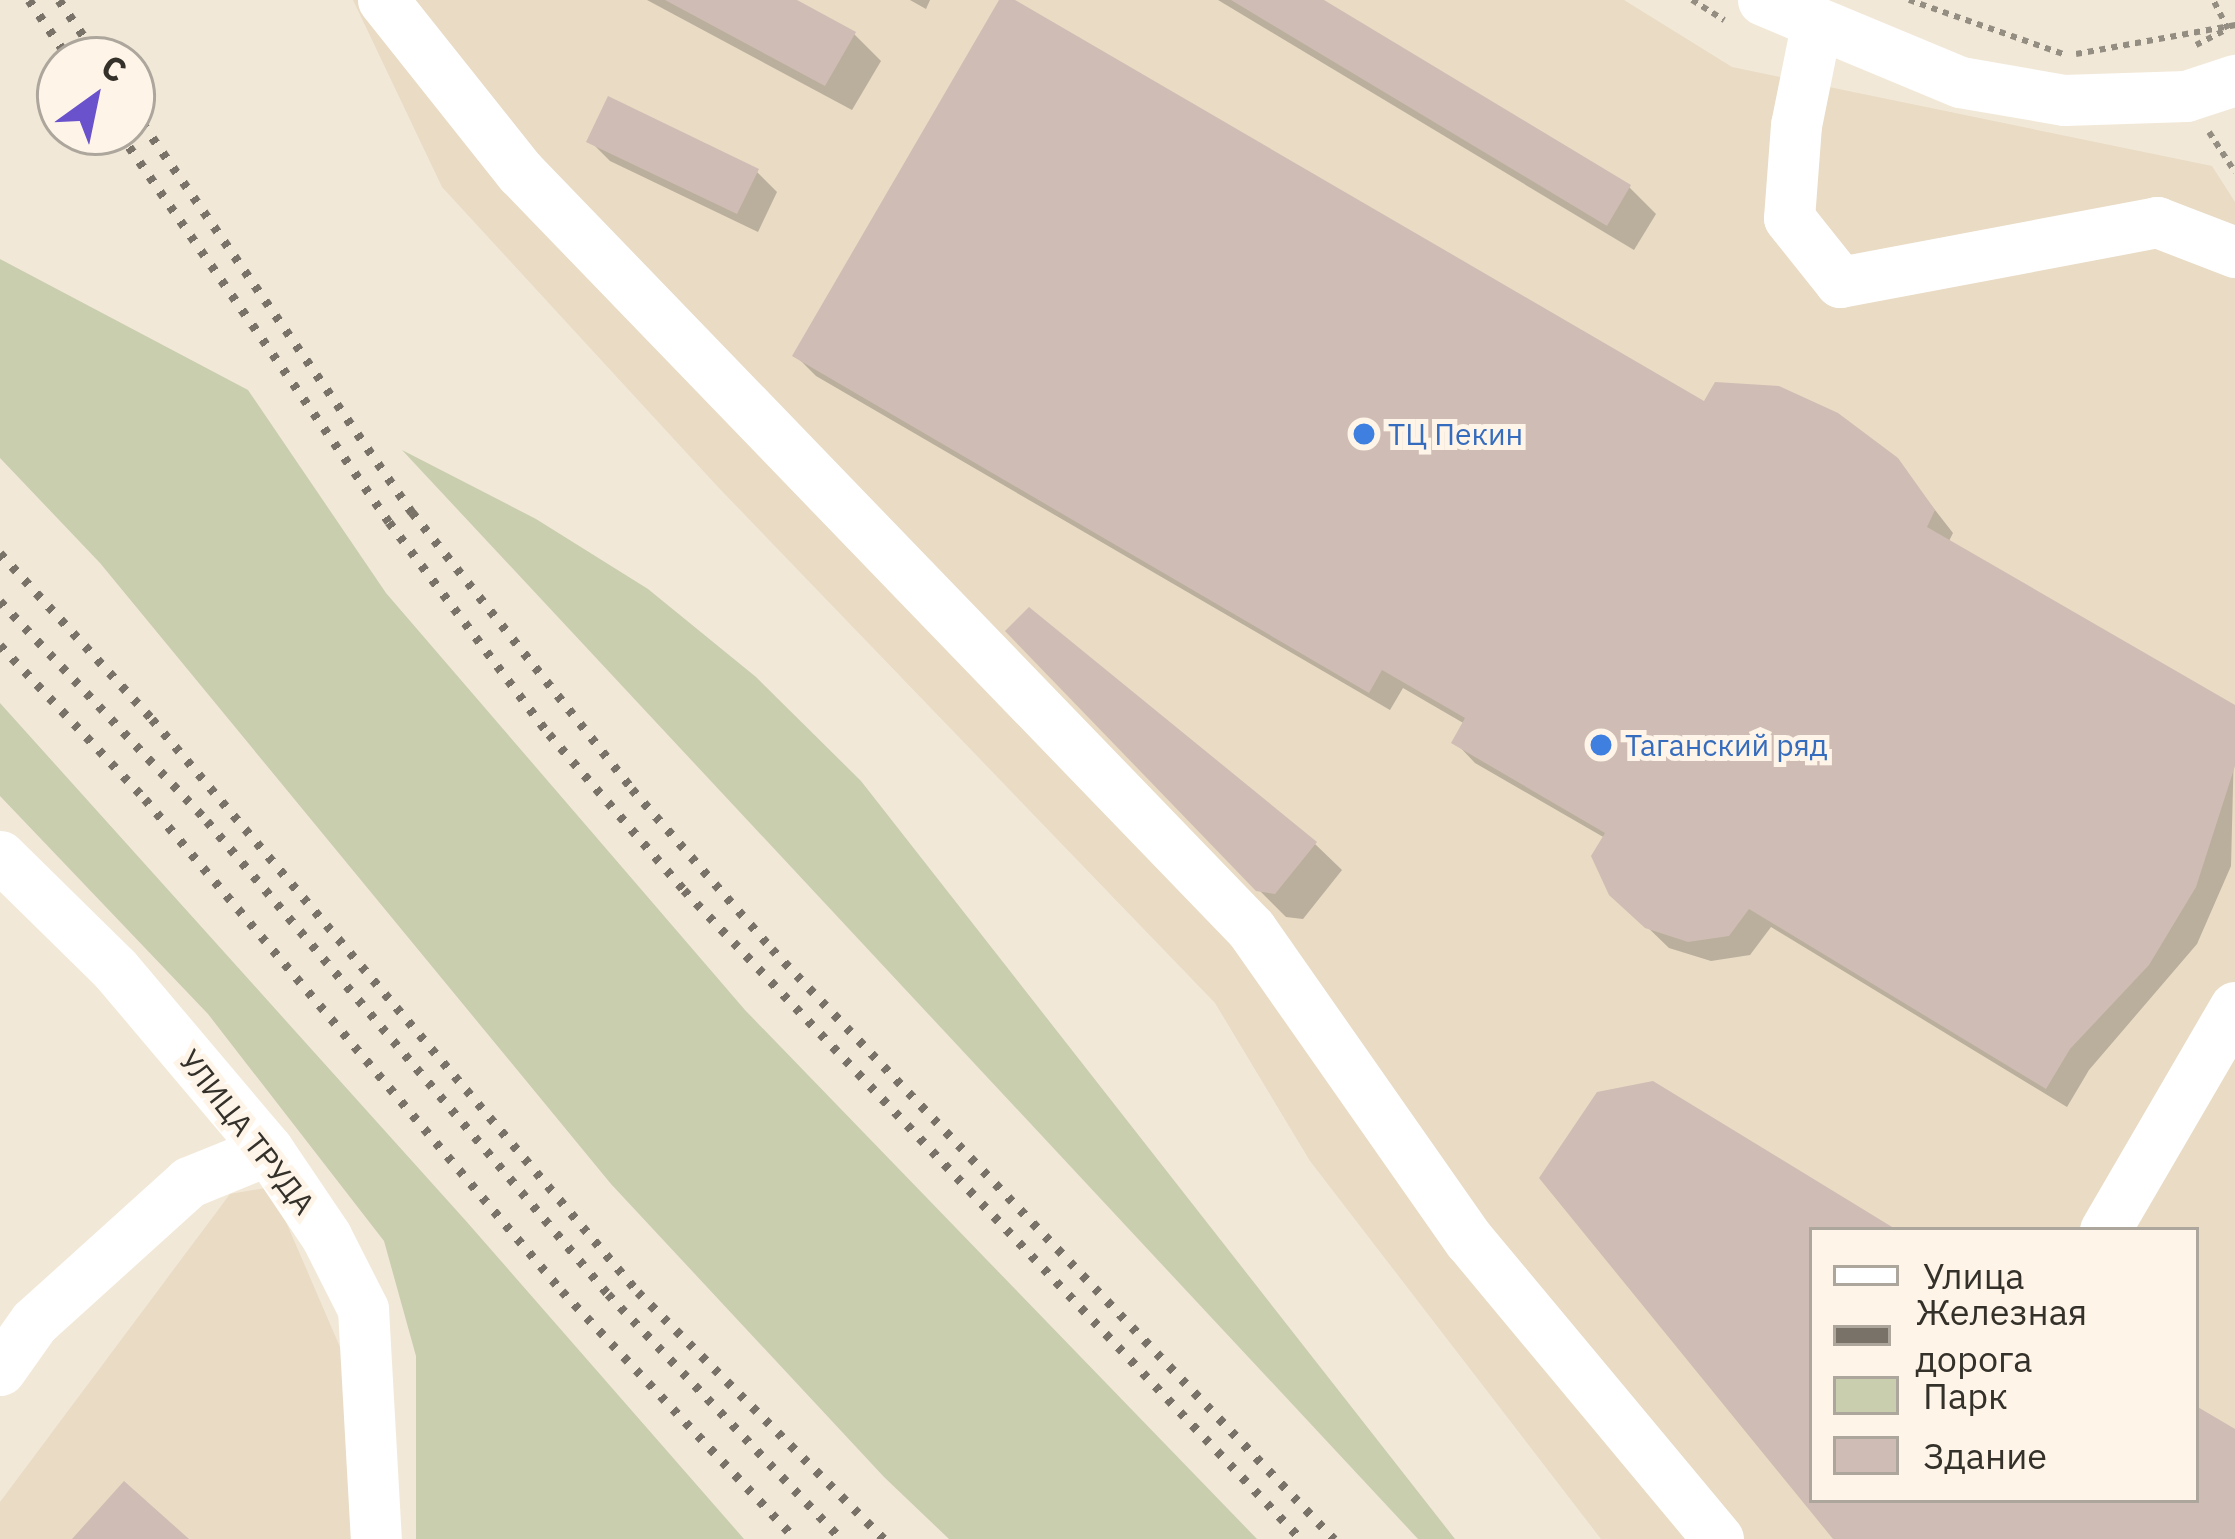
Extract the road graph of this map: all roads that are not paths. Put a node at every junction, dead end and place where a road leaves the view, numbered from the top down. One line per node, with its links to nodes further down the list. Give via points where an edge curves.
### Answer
1 (383, 0): 12 (street, via 520,172 1251,928 1469,1240)
2 (1751, 15): 3 (street)
3 (1816, 26): 4 (street, via 1960,82 2064,100 2186,96); 5 (street, via 1796,125 1790,218 1840,283 2157,222)
4 (2235, 80)
5 (2235, 251)
6 (0, 856): 8 (street, УЛИЦА ТРУДА, via 115,970)
7 (2235, 1007): 9 (street)
8 (268, 1150): 10 (street, via 189,1181 34,1322); 11 (street, УЛИЦА ТРУДА, via 363,1309)
9 (2107, 1227)
10 (0, 1370)
11 (376, 1539)
12 (1718, 1539)

